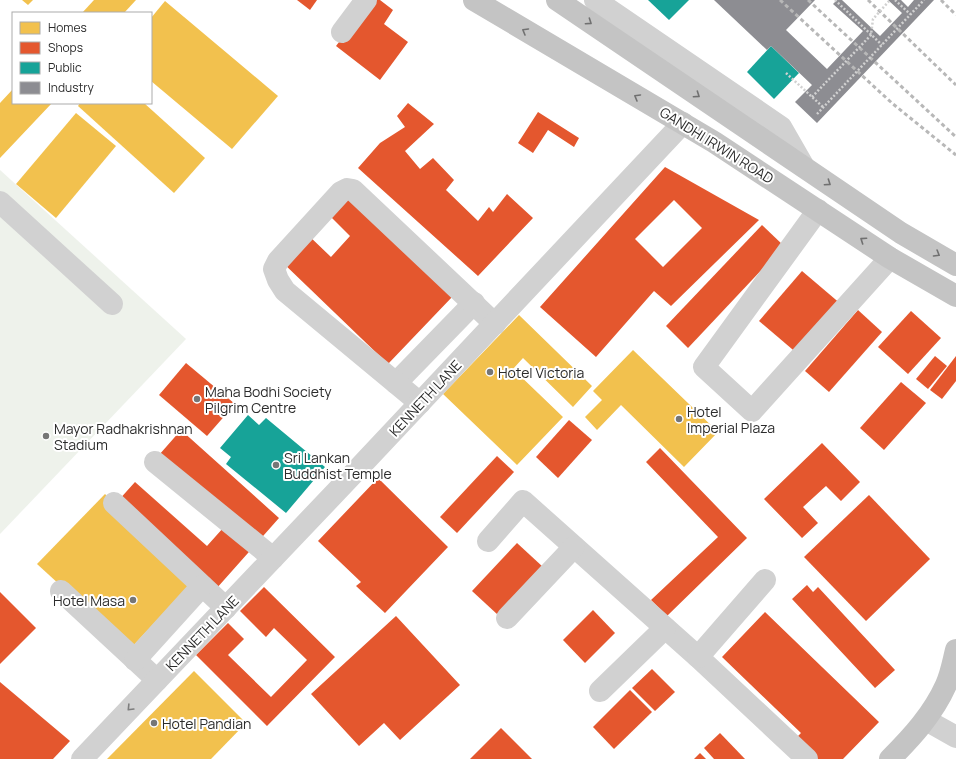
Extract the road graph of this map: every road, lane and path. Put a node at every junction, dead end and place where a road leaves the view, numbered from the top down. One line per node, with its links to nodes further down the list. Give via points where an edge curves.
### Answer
1 (366, 0): 10 (street)
2 (474, 0): 17 (main road, GANDHI IRWIN ROAD, one-way to 2)
3 (595, 0): 18 (street, via 781,127)
4 (835, 0): 11 (path)
5 (890, 0): 11 (path, bridge, via 873,19)
6 (895, 0): 9 (path)
7 (924, 0): 9 (path, bridge)
8 (571, 2): 18 (main road, GANDHI IRWIN ROAD, one-way to 18)
9 (910, 14): 12 (path, bridge)
10 (342, 32)
11 (871, 35): 12 (path); 14 (path, bridge)
12 (882, 45): 15 (path, bridge)
13 (786, 73): 14 (path)
14 (812, 97): 15 (path)
15 (823, 107): 16 (path, bridge)
16 (817, 114)
17 (683, 123): 20 (main road, GANDHI IRWIN ROAD); 26 (street, KENNETH LANE)
18 (804, 167): 22 (main road, GANDHI IRWIN ROAD, one-way to 22, via 901,233)
19 (0, 202): 25 (street)
20 (818, 210): 21 (main road, GANDHI IRWIN ROAD, one-way to 20); 21 (street, via 704,367 752,411)
21 (890, 258): 23 (main road, GANDHI IRWIN ROAD)
22 (956, 266)
23 (956, 296)
24 (474, 303): 26 (street); 27 (street); 27 (street, via 352,190 341,192 278,261 274,270 285,291)
25 (112, 304)
26 (495, 324): 28 (street, KENNETH LANE)
27 (396, 383): 28 (street)
28 (420, 403): 33 (street, KENNETH LANE)
29 (155, 462): 33 (street)
30 (114, 502): 35 (street)
31 (488, 541): 32 (street, via 523,501)
32 (574, 547): 38 (street); 39 (street)
33 (273, 558): 37 (street, KENNETH LANE)
34 (765, 580): 41 (street)
35 (202, 586): 37 (street); 42 (street)
36 (61, 591): 42 (street)
37 (226, 608): 44 (street, KENNETH LANE)
38 (507, 618)
39 (665, 628): 41 (street); 45 (street)
40 (956, 650): 50 (main road, via 946,686 929,714)
41 (698, 657): 49 (street)
42 (135, 660): 44 (street)
43 (956, 676): 46 (main road, via 943,708)
44 (157, 680): 48 (street, KENNETH LANE, one-way to 48)
45 (600, 691)
46 (933, 724): 47 (street); 51 (main road)
47 (956, 737)
48 (82, 759)
49 (807, 759)
50 (890, 759)
51 (904, 759)

